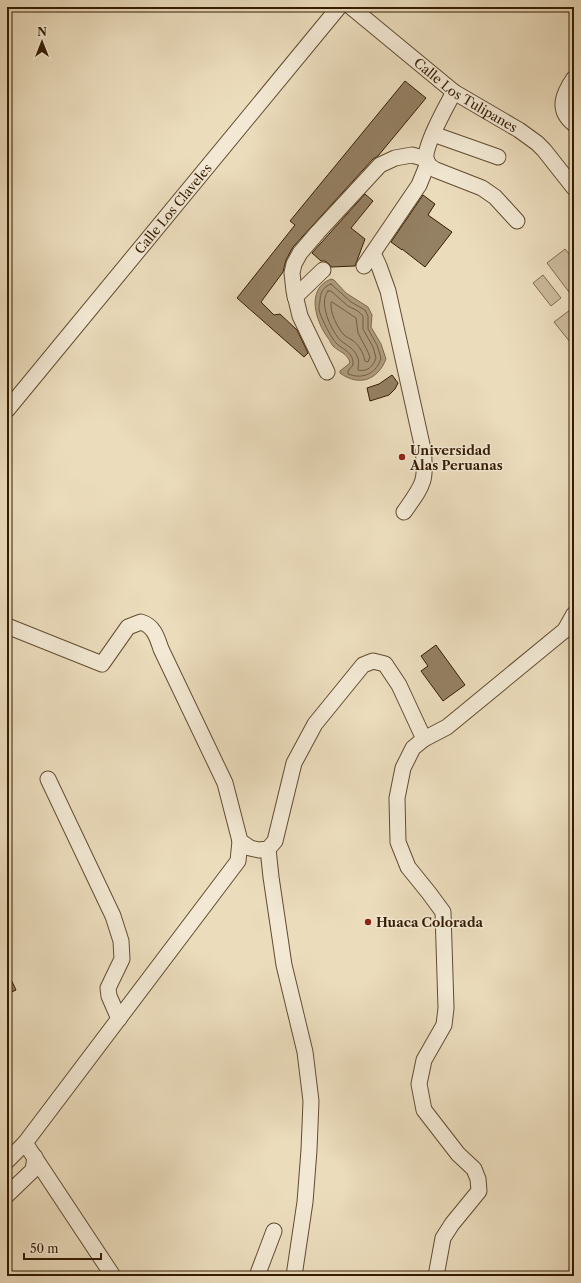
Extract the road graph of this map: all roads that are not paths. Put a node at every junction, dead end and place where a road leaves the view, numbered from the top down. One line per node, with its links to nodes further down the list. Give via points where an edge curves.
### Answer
1 (339, 7): 18 (street, Calle Los Claveles)
2 (352, 7): 4 (street, Calle Los Tulipanes)
3 (574, 78): 5 (street, via 567,88)
4 (454, 92): 8 (street); 11 (street, Calle Los Tulipanes, via 537,143)
5 (564, 100): 6 (street); 7 (street, via 565,115)
6 (574, 115)
7 (574, 124)
8 (433, 134): 9 (street); 10 (street, via 427,151)
9 (498, 157)
10 (427, 161): 12 (street, via 430,167 489,192); 13 (street, via 419,185); 16 (street, via 412,155 395,158 380,165 300,252 292,273)
11 (574, 188)
12 (518, 221)
13 (373, 253): 14 (street); 19 (street, via 388,291 423,449 424,478 420,489)
14 (364, 266)
15 (323, 270): 16 (street)
16 (296, 297): 17 (street, via 300,316)
17 (327, 372)
18 (7, 410)
19 (404, 512)
20 (574, 614): 22 (street, via 565,630 447,727)
21 (7, 626): 24 (street, via 102,664 128,627 141,622 148,624 154,630 225,783)
22 (424, 739): 25 (street, via 399,684 385,664 373,661 363,665 315,724 294,763 275,840); 35 (street, via 413,748 403,768 397,798 398,842 408,867 443,912 446,1008 444,1025 424,1060 419,1084 424,1110 458,1154 474,1169 479,1191 443,1238)
23 (48, 779): 26 (street, via 113,916 121,941 122,959 108,988)
24 (240, 841): 25 (street, via 250,848); 26 (street, via 238,861)
25 (268, 849): 34 (street, via 284,964 305,1052 311,1101 305,1202)
26 (119, 1019): 27 (street)
27 (26, 1143): 28 (street); 29 (street)
28 (35, 1157): 30 (street, via 33,1170); 32 (street)
29 (7, 1161)
30 (7, 1195)
31 (274, 1231): 33 (street)
32 (113, 1276)
33 (257, 1276)
34 (294, 1276)
35 (436, 1276)

